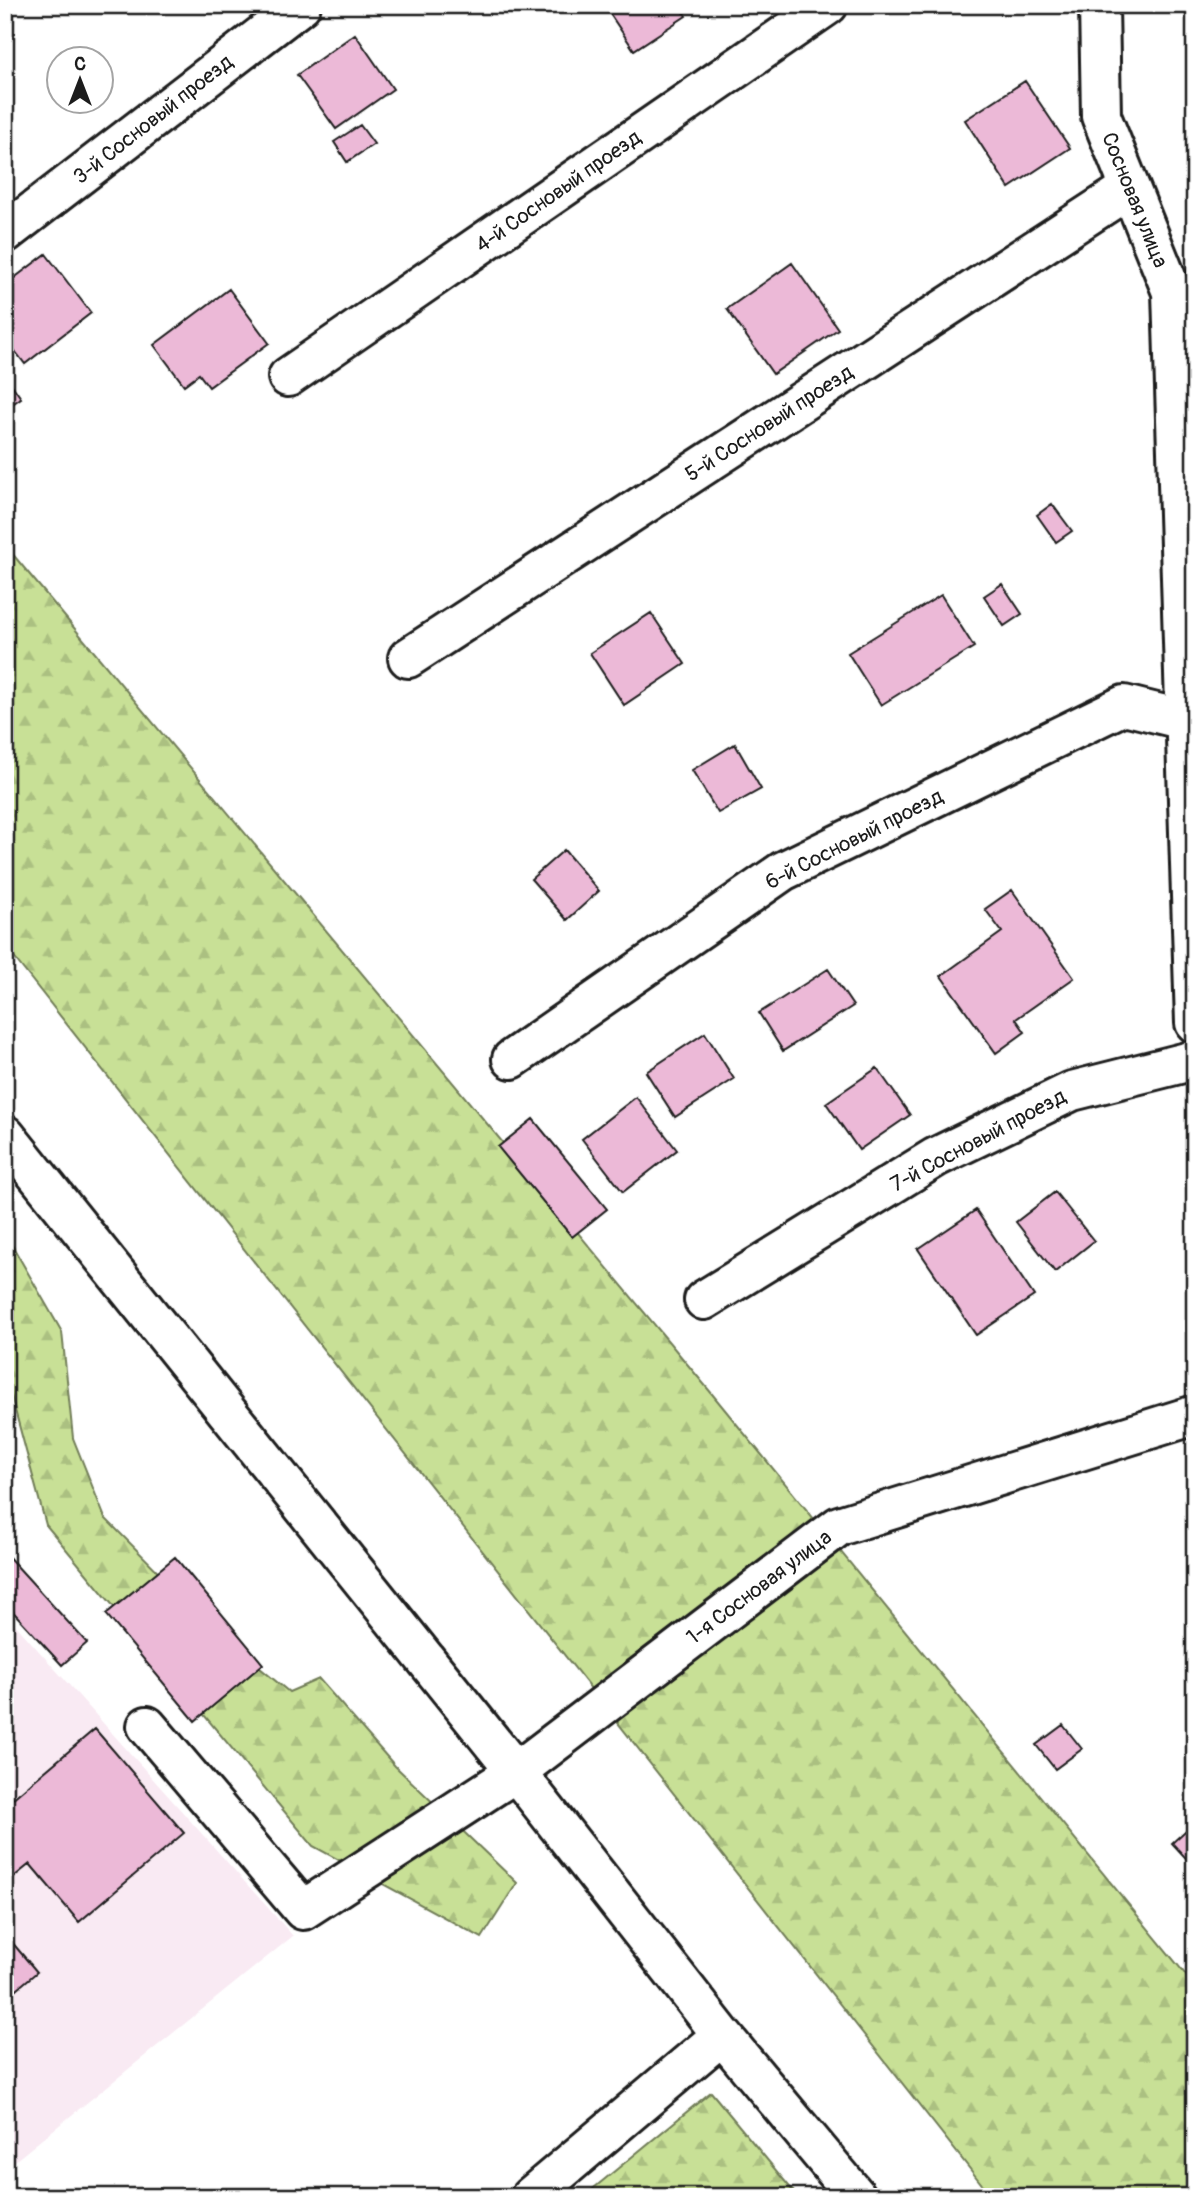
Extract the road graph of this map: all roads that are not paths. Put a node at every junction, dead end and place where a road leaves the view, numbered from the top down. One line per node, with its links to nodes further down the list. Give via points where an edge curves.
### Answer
1 (301, 5): 5 (street, 3-й Сосновый проезд)
2 (828, 5): 6 (street, 4-й Сосновый проезд)
3 (1095, 15): 4 (street, Сосновая улица, via 1101,116)
4 (1130, 188): 7 (street, Сосновая улица, via 1172,292); 8 (street, 5-й Сосновый проезд)
5 (5, 233)
6 (288, 377)
7 (1185, 399): 9 (street, Сосновая улица)
8 (408, 658)
9 (1185, 720): 10 (street, Сосновая улица); 11 (street, 6-й Сосновый проезд, via 1124,705 783,871)
10 (1195, 1023)
11 (512, 1059)
12 (1195, 1060): 14 (street, 7-й Сосновый проезд, via 1072,1091 936,1157)
13 (5, 1135): 17 (street)
14 (704, 1300)
15 (1195, 1415): 17 (street, 1-я Сосновая улица, via 839,1526)
16 (147, 1726): 17 (street, 1-я Сосновая улица, via 303,1910)
17 (516, 1772): 18 (street)
18 (722, 2035): 19 (street); 20 (street)
19 (530, 2197)
20 (857, 2197)

